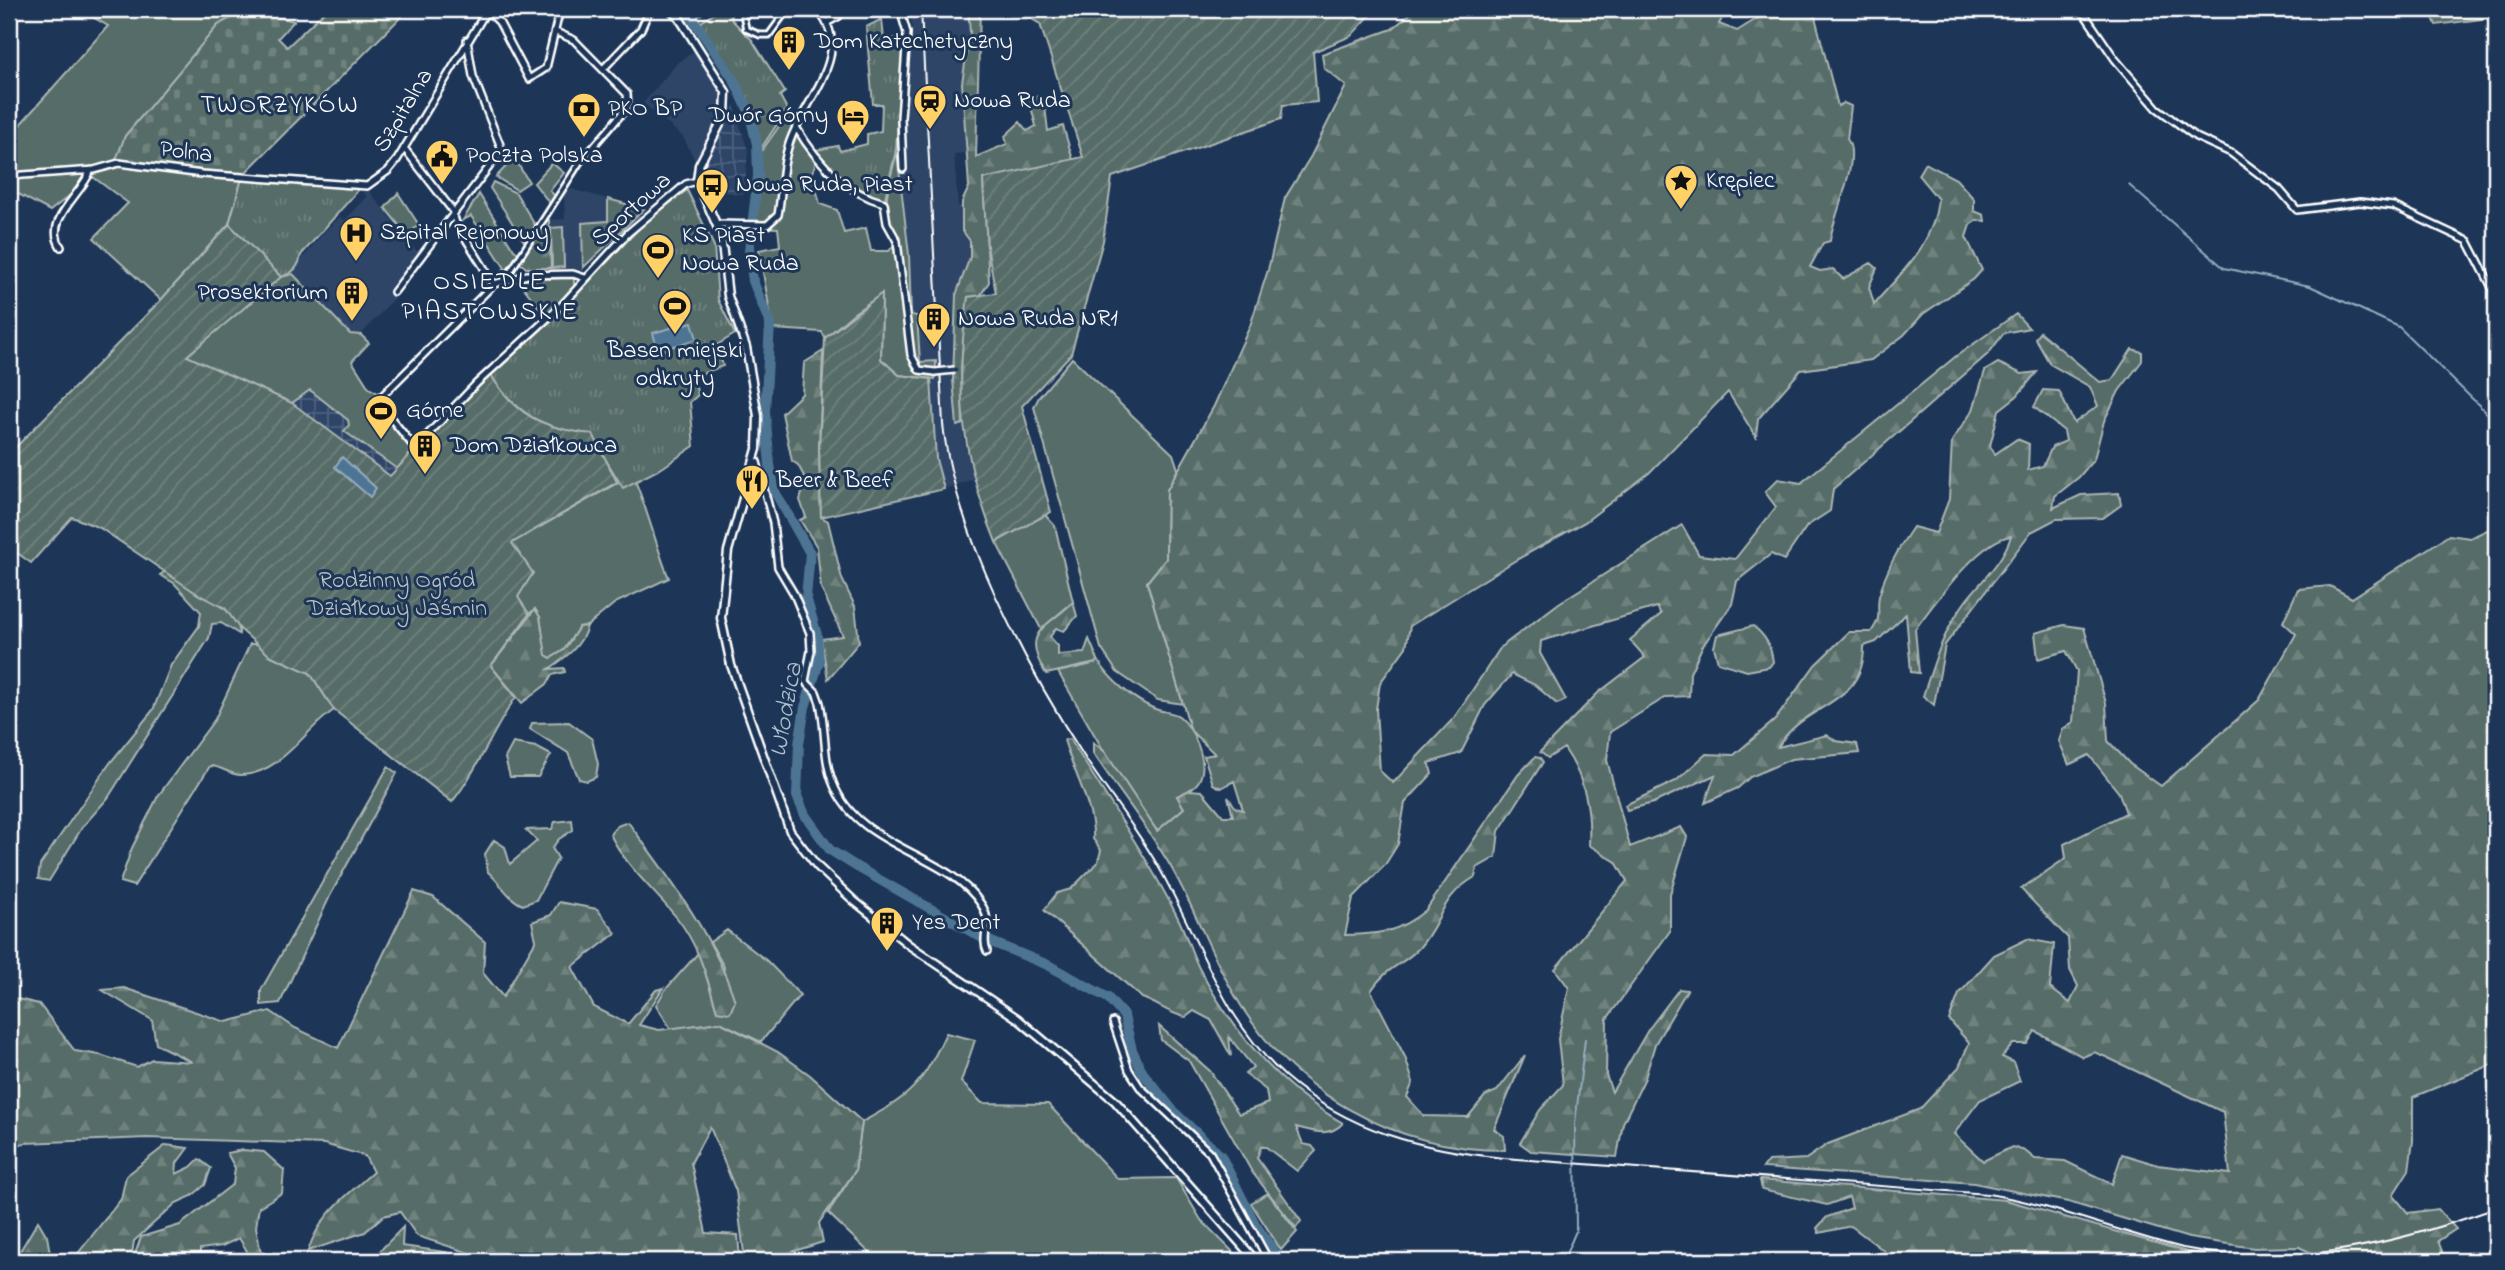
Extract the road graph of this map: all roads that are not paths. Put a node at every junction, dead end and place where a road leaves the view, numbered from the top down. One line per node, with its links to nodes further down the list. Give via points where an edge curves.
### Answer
1 (486, 9): 12 (street, via 499,22 529,79 546,68); 13 (street, Szpitalna)
2 (560, 9): 12 (street)
3 (650, 9): 14 (street, via 641,29)
4 (669, 9): 21 (street, via 726,92 728,103 699,165)
5 (742, 9): 6 (street, via 746,29 760,35 769,35)
6 (788, 9)
7 (816, 9): 11 (street)
8 (901, 9): 18 (street, via 907,47 901,118)
9 (2081, 9): 30 (street, via 2157,108 2196,137 2231,153 2279,189 2297,210 2360,202 2393,206 2468,242)
10 (839, 16): 11 (street)
11 (828, 22): 16 (street, via 830,51 824,79)
12 (556, 32): 14 (street, via 574,40)
13 (467, 40): 17 (street, Szpitalna); 23 (street, via 473,76 502,150)
14 (604, 68): 15 (street, via 630,100)
15 (613, 124): 27 (street, via 580,162)
16 (796, 128): 24 (street, via 782,170 778,215 767,225); 31 (street, bridge, via 817,160 865,197 884,203 887,223 897,241 911,355 919,370)
17 (404, 148): 22 (street, Szpitalna, via 388,171); 23 (street)
18 (903, 169)
19 (91, 170): 20 (street, Polna); 22 (street, Polna, via 119,163); 25 (street, via 55,225)
20 (9, 176)
21 (697, 181): 24 (street); 26 (street, Sportowa, via 686,184 628,233)
22 (360, 188)
23 (453, 217): 28 (street); 29 (street)
24 (717, 224): 32 (street, via 728,296 752,371 758,416)
25 (61, 247)
26 (585, 278): 27 (street, via 527,275); 28 (street, Sportowa, via 415,448 377,401)
27 (505, 280): 28 (street)
28 (494, 284)
29 (394, 292)
30 (2496, 295)
31 (955, 370)
32 (754, 460): 33 (street, via 774,523 778,567 810,633 805,681 816,692 830,775 839,795 865,825 963,885 985,911); 35 (street, via 728,551 721,618 731,665 790,831 817,866 909,945 1030,1028 1115,1101)
33 (986, 948)
34 (1113, 1023): 36 (street, via 1129,1070 1140,1087 1209,1153)
35 (1256, 1261)
36 (1269, 1261)

